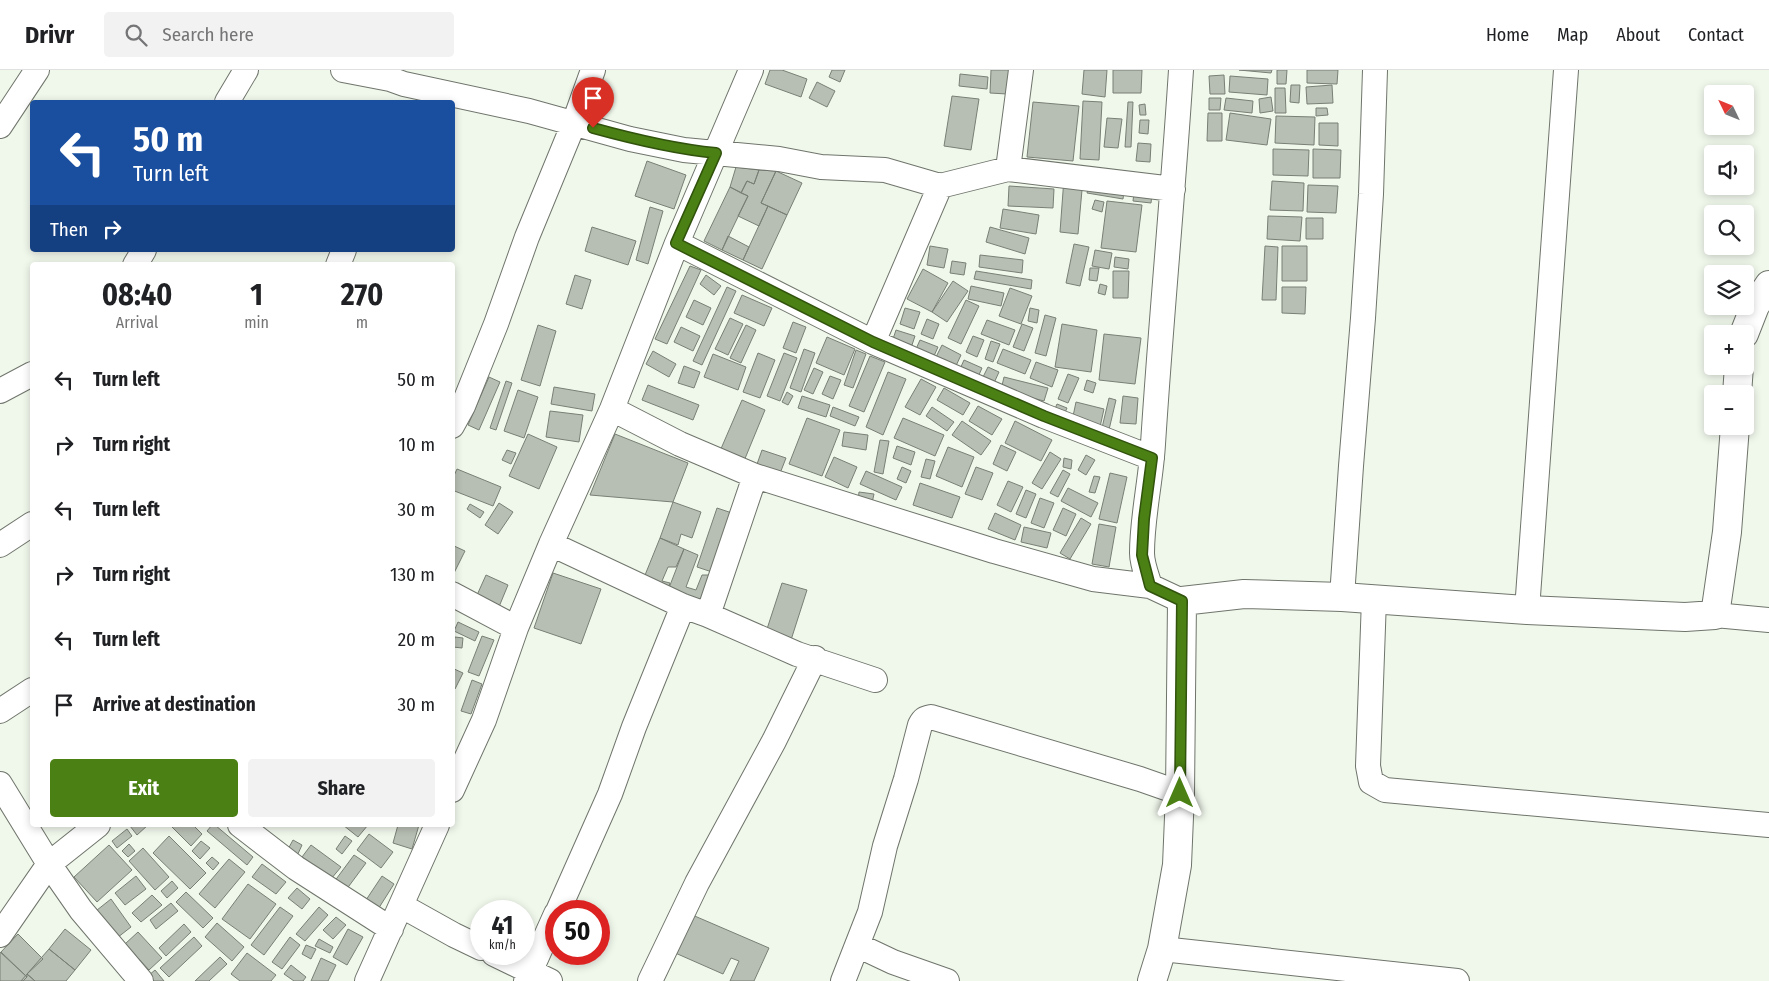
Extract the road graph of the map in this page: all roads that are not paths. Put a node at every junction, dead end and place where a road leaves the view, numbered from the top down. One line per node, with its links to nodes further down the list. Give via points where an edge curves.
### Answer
1 (37, 70): 13 (street)
2 (246, 70): 11 (street)
3 (343, 70): 10 (street)
4 (593, 70): 12 (street)
5 (751, 70): 14 (street)
6 (1021, 70): 15 (street)
7 (1181, 70): 17 (street)
8 (1375, 70): 34 (street, via 1371,194)
9 (1566, 70): 38 (street)
10 (397, 84): 12 (street, via 529,111)
11 (228, 100)
12 (574, 124): 14 (street, via 630,139); 25 (street)
13 (0, 126)
14 (716, 153): 16 (street, via 820,167 885,170); 18 (street)
15 (1008, 169): 16 (street); 17 (street)
16 (940, 186): 21 (street)
17 (1173, 189): 27 (street)
18 (676, 243): 21 (street); 24 (street)
19 (1764, 300): 20 (main road)
20 (1749, 325)
21 (873, 342): 27 (street, via 1044,416)
22 (30, 375): 23 (street)
23 (0, 392)
24 (612, 409): 28 (street, via 680,444); 31 (street)
25 (455, 421)
26 (1734, 435): 39 (main road, via 1727,532)
27 (1152, 458): 32 (street, via 1142,555)
28 (755, 476): 32 (street, via 1093,579); 40 (street)
29 (30, 525): 30 (street)
30 (0, 544)
31 (550, 544): 37 (street); 42 (street)
32 (1150, 586): 36 (street)
33 (455, 596): 42 (street)
34 (1342, 598): 35 (main road); 36 (main road, via 1244,594)
35 (1374, 600): 38 (main road); 50 (street, via 1368,766 1371,782 1384,790)
36 (1182, 601): 49 (main road)
37 (683, 606): 40 (street); 55 (street, via 610,794)
38 (1527, 610): 39 (main road, via 1685,617)
39 (1715, 614): 41 (street)
40 (708, 615): 43 (street, via 797,654)
41 (1769, 620)
42 (516, 628): 47 (street, via 484,720)
43 (815, 658): 44 (street); 67 (street, via 774,741 696,883)
44 (875, 680)
45 (30, 691): 46 (street)
46 (0, 711)
47 (456, 775)
48 (0, 784): 54 (street)
49 (1180, 793): 60 (street, via 1048,751 926,718 920,725 885,846 870,912); 62 (main road, via 1177,865)
50 (1769, 825)
51 (95, 827): 54 (street)
52 (243, 827): 57 (street, via 296,868)
53 (436, 827): 56 (street)
54 (48, 864): 58 (street); 65 (street, via 81,910)
55 (563, 900)
56 (402, 906): 57 (street); 59 (street)
57 (391, 929): 66 (street)
58 (0, 935)
59 (470, 943)
60 (857, 945): 68 (street); 69 (street)
61 (545, 948): 64 (street)
62 (1162, 949): 70 (main road); 71 (street)
63 (513, 965): 64 (street)
64 (535, 978)
65 (141, 981)
66 (367, 981)
67 (650, 981)
68 (843, 981)
69 (947, 981)
70 (1152, 981)
71 (1457, 981)

